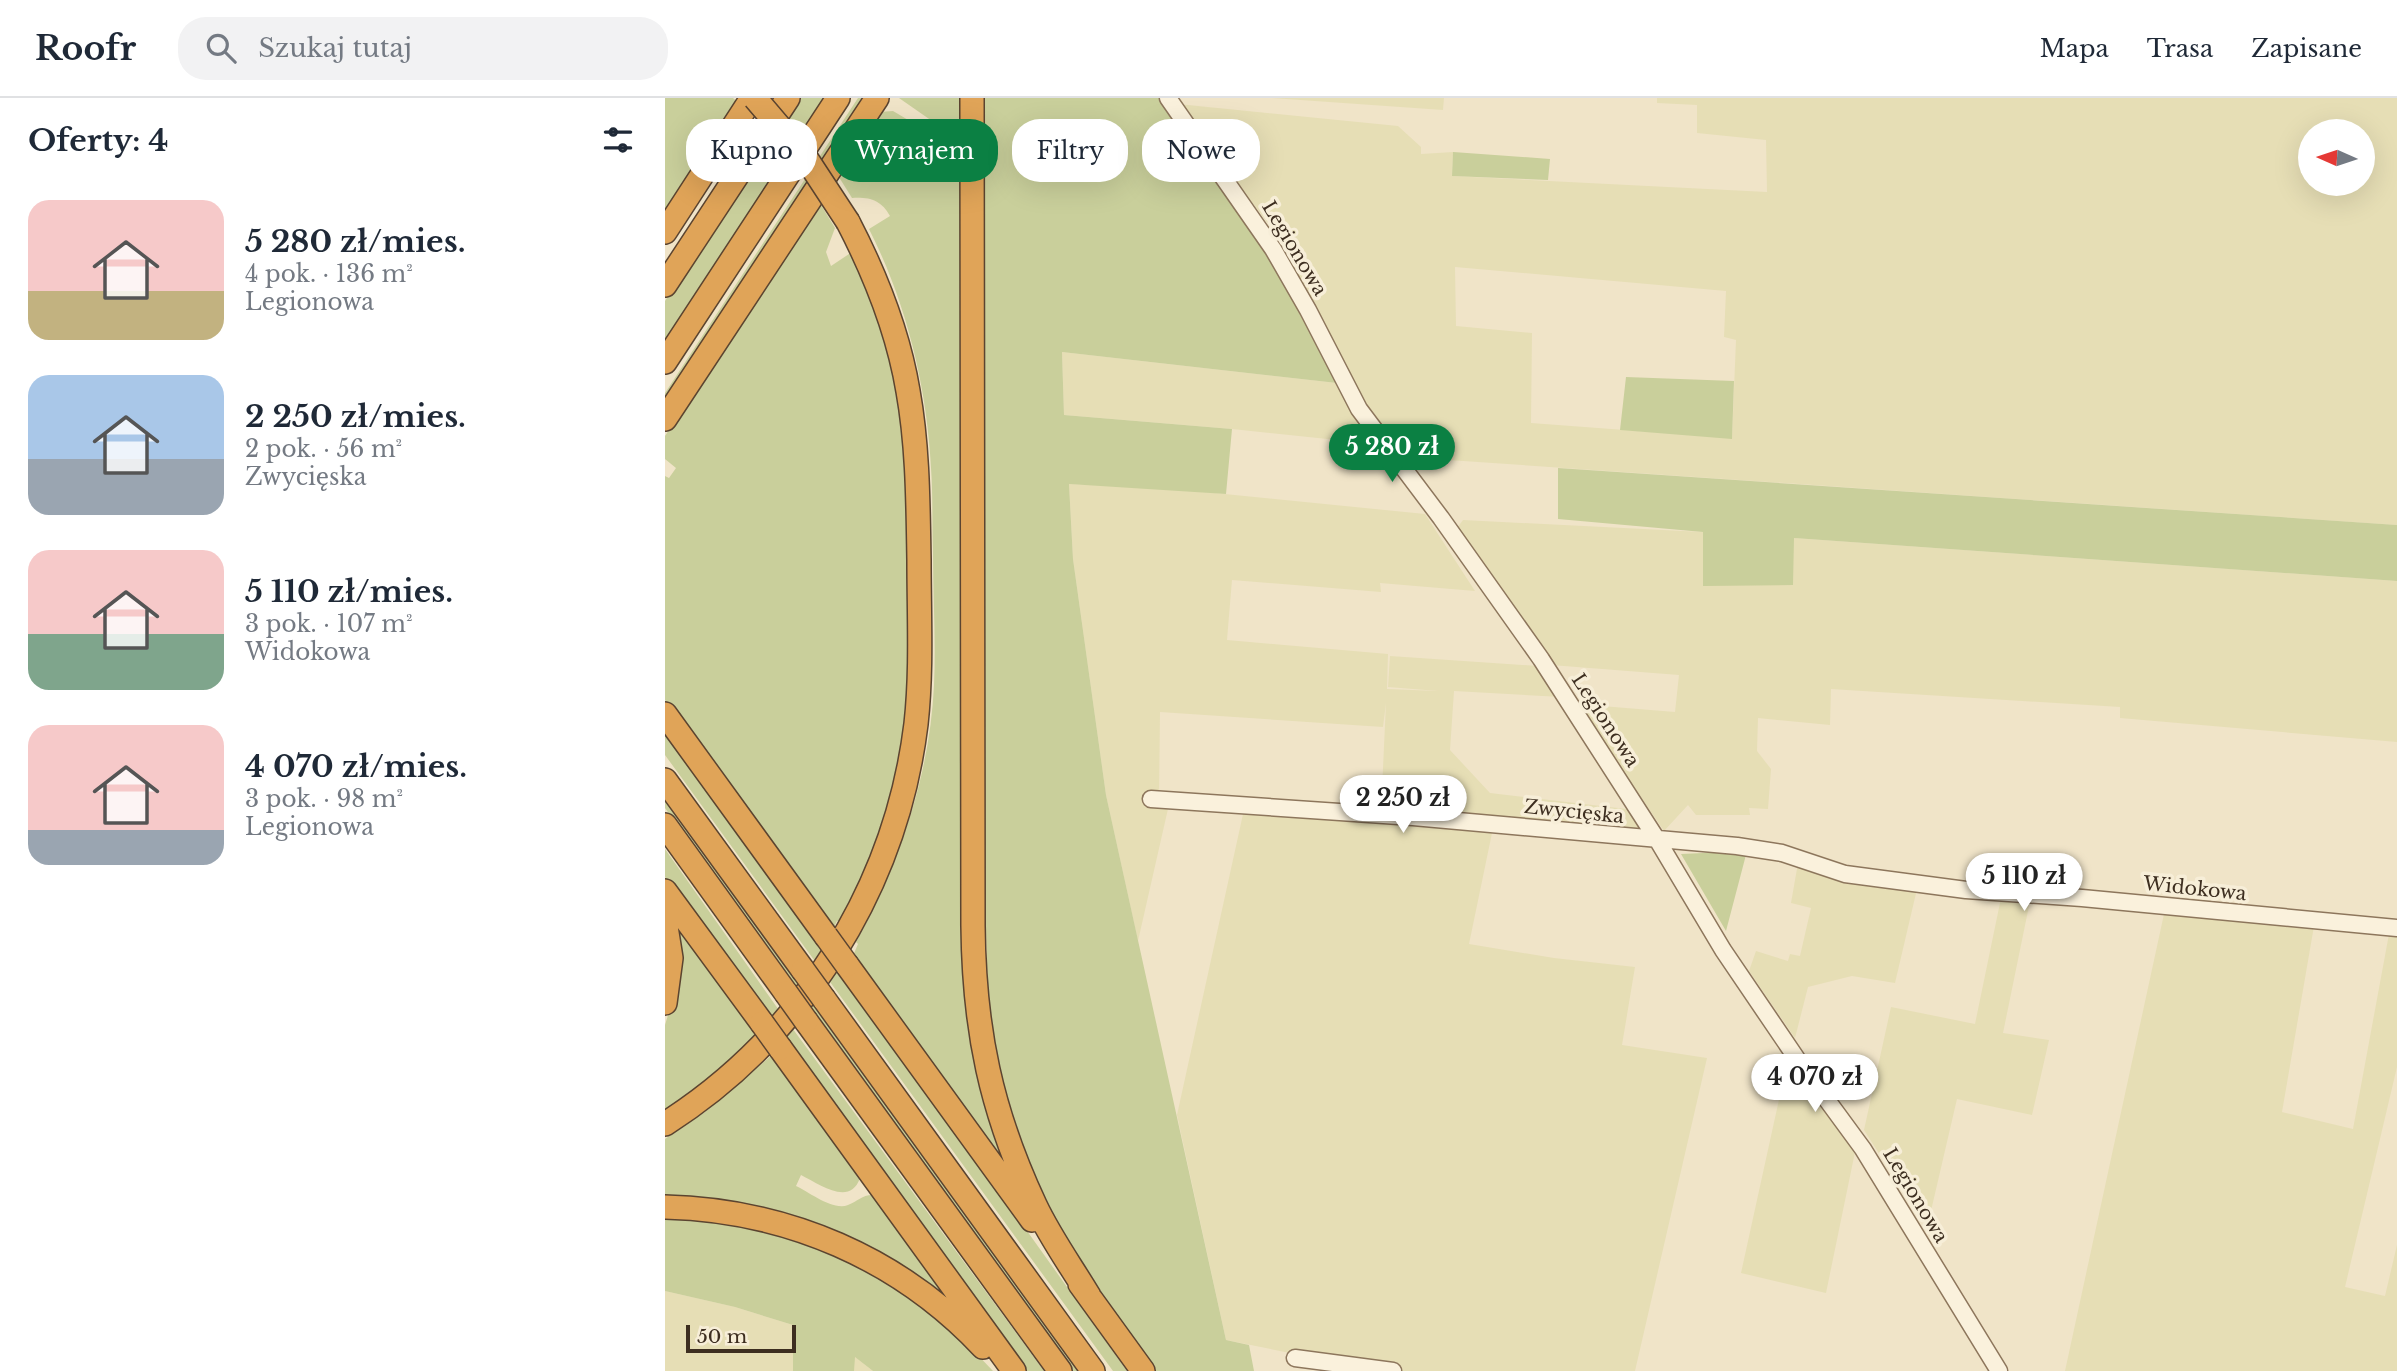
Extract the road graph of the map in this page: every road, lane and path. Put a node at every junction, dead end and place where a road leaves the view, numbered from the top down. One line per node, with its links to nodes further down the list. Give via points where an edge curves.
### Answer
1 (753, 98): 7 (highway); 20 (highway, bridge, via 806,158 848,222 870,265 905,373 918,503 917,714 899,809 873,882 843,939 822,972 757,1050)
2 (788, 98): 8 (highway)
3 (838, 98): 9 (highway)
4 (877, 98): 10 (highway)
5 (972, 98): 22 (highway, via 975,996 987,1072 1003,1128 1036,1206)
6 (1168, 98): 15 (street, Legionowa, via 1273,249 1359,409 1541,659)
7 (665, 232)
8 (665, 285)
9 (665, 362)
10 (665, 419)
11 (665, 714): 22 (highway, bridge)
12 (665, 780): 27 (highway, bridge)
13 (1150, 799): 15 (street, Zwycięska, via 1413,817)
14 (665, 825): 26 (highway, bridge)
15 (1658, 841): 18 (street, Widokowa, via 1765,849 1845,874 1966,890); 30 (street, Legionowa, via 1723,950 1863,1149)
16 (665, 891): 25 (highway, bridge)
17 (665, 920): 19 (highway, via 671,958)
18 (2397, 928)
19 (665, 1003)
20 (665, 1124)
21 (665, 1207): 24 (highway, via 763,1219 850,1248 932,1300)
22 (1089, 1296): 28 (highway)
23 (1295, 1358): 29 (street)
24 (1005, 1371)
25 (1014, 1371)
26 (1060, 1371)
27 (1093, 1371)
28 (1143, 1371)
29 (1393, 1371)
30 (1999, 1371)

